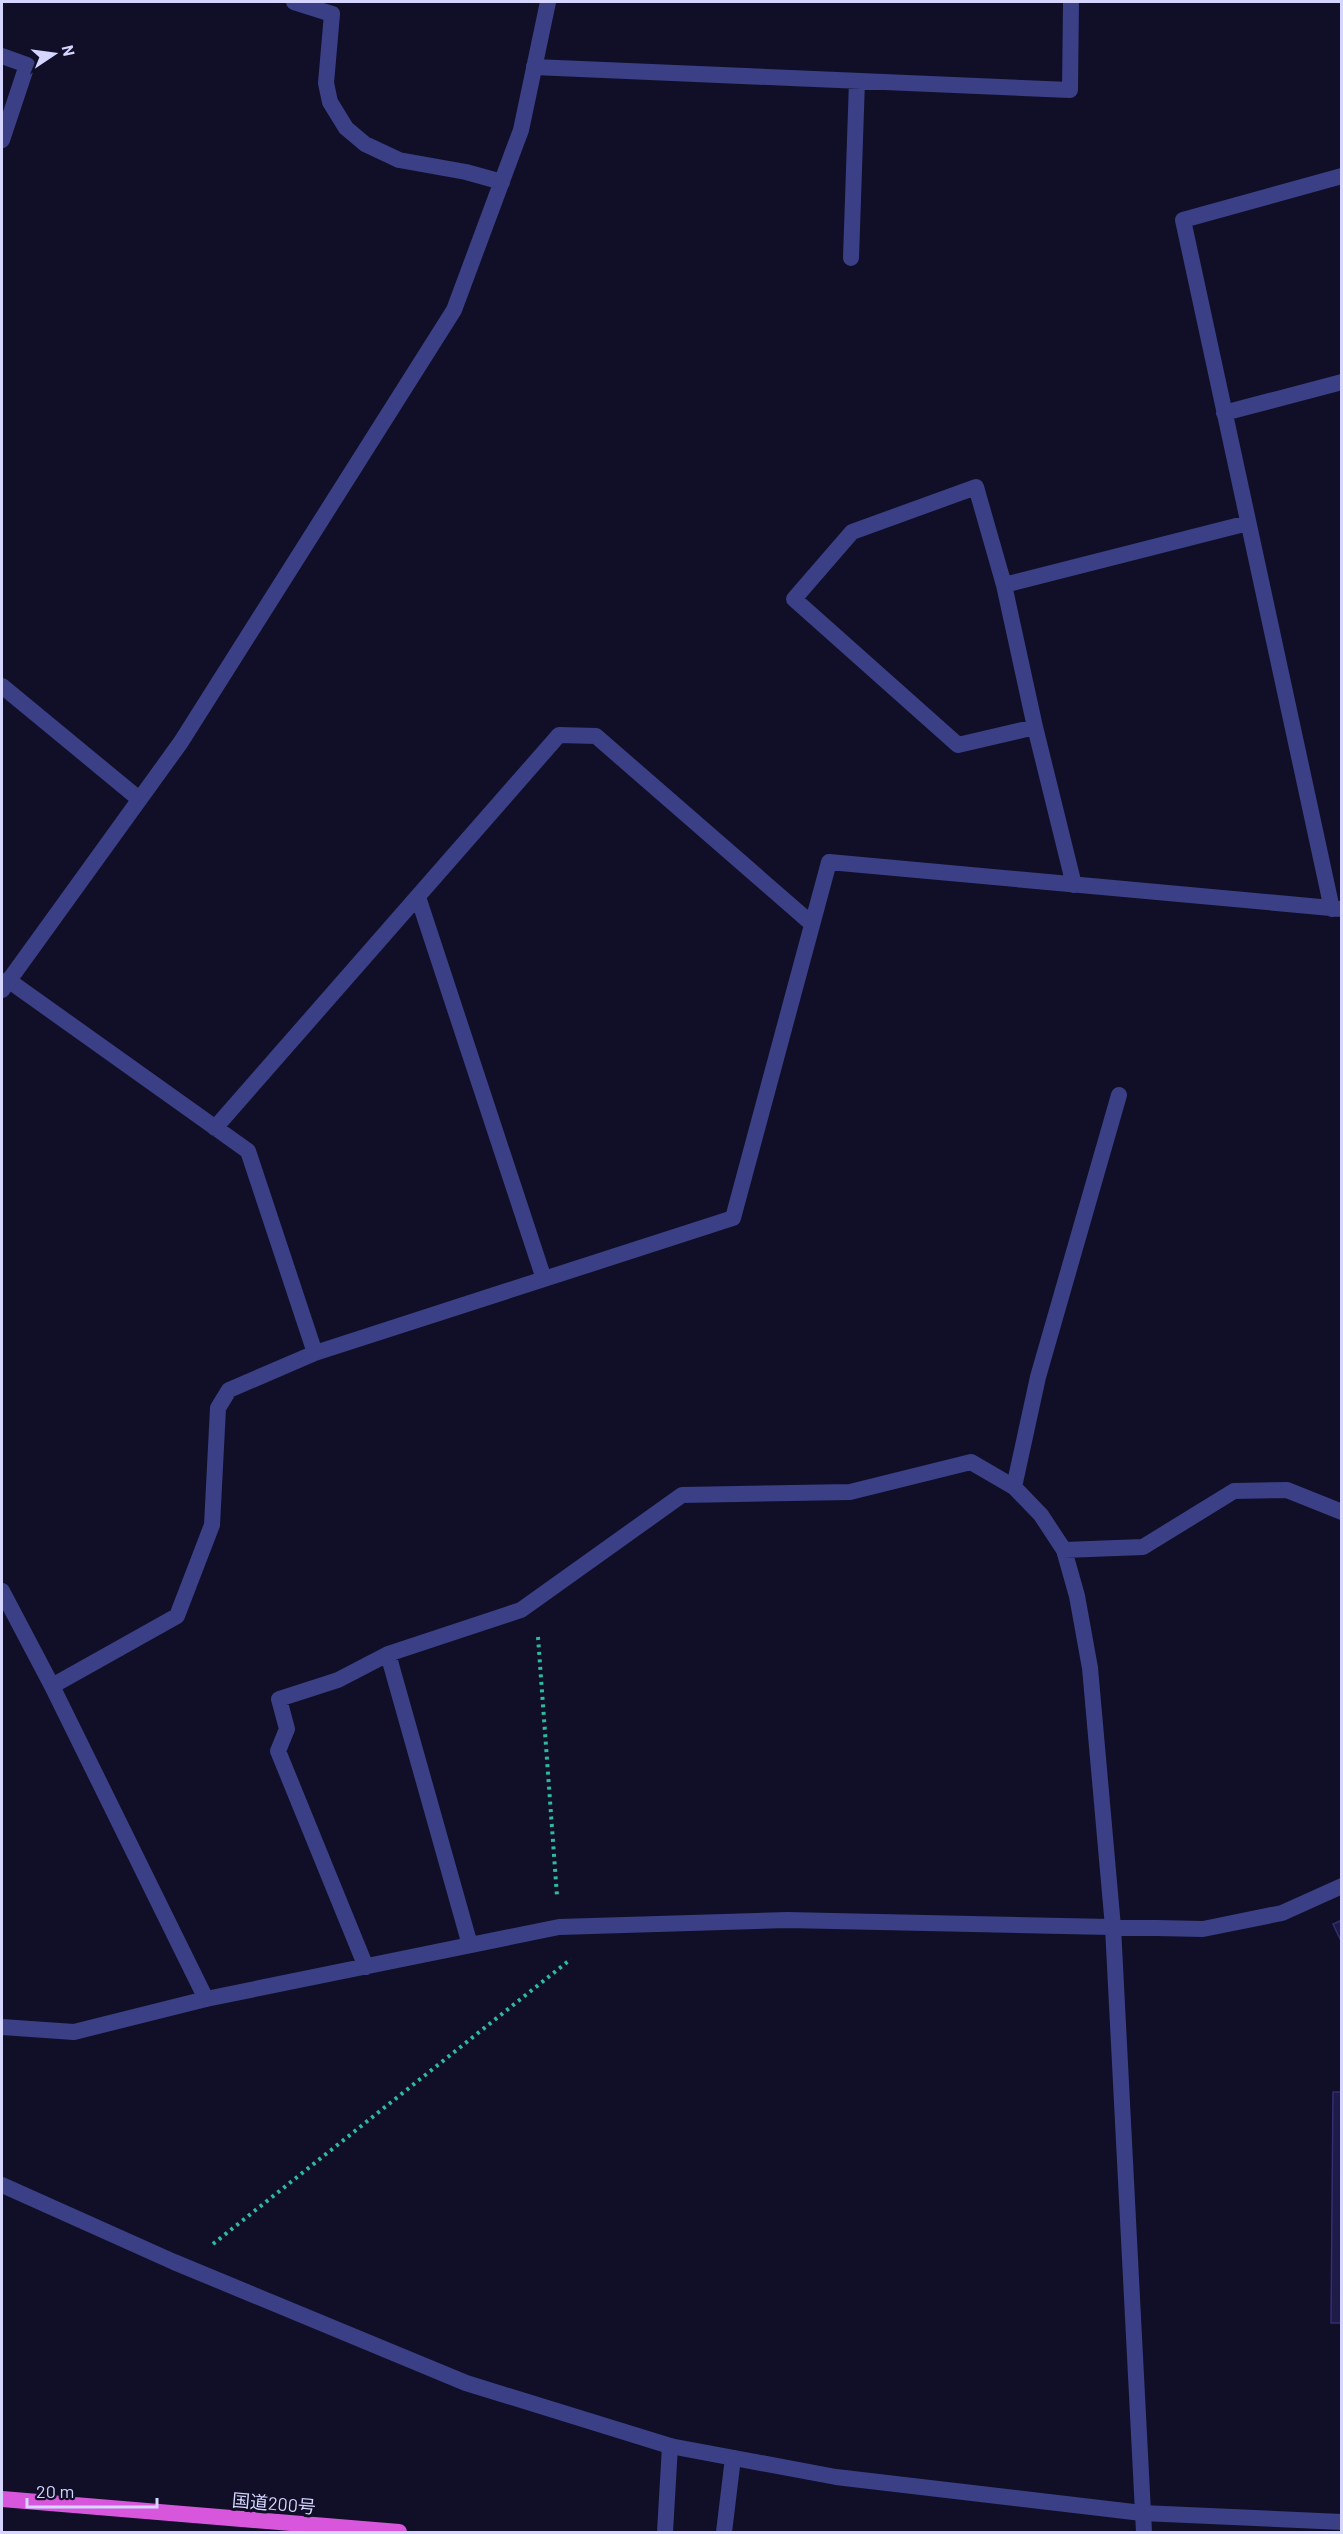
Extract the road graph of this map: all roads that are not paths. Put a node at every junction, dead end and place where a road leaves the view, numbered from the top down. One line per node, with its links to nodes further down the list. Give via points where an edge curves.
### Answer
1 (294, 2): 9 (street, via 332,14 326,83 330,102 346,128 365,144 399,160)
2 (548, 2): 5 (street)
3 (1071, 2): 6 (street, via 1070,90)
4 (2, 56): 7 (street, via 27,65)
5 (534, 67): 6 (street); 9 (street, via 521,130)
6 (857, 81): 10 (street)
7 (2, 140)
8 (1341, 176): 12 (street, via 1183,220)
9 (502, 182): 17 (street, via 454,310 181,742)
10 (851, 258)
11 (1341, 382): 12 (street)
12 (1224, 413): 13 (street)
13 (1248, 523): 14 (street); 20 (street)
14 (1004, 585): 16 (street); 16 (street, via 976,487 852,532 794,599 958,745)
15 (2, 686): 17 (street)
16 (1035, 728): 18 (street)
17 (139, 799): 22 (street)
18 (1074, 885): 20 (street); 21 (street, via 829,862)
19 (418, 897): 21 (street, via 559,735 596,736); 24 (street); 25 (street)
20 (1337, 909)
21 (812, 924): 25 (street, via 733,1218)
22 (5, 985): 24 (street)
23 (1119, 1095): 27 (street, via 1038,1377)
24 (215, 1128): 26 (street, via 248,1151)
25 (544, 1279): 26 (street)
26 (315, 1353): 32 (street, via 229,1390 218,1408 212,1525 177,1616)
27 (1014, 1487): 29 (street, via 1041,1515); 31 (street, via 971,1462 850,1492 682,1495 521,1610)
28 (1341, 1512): 29 (street, via 1287,1490 1234,1491 1143,1547)
29 (1064, 1550): 34 (street, via 1090,1668)
30 (2, 1591): 32 (street)
31 (388, 1654): 35 (street); 36 (street, via 338,1680 279,1699 287,1729 278,1751)
32 (52, 1686): 37 (street)
33 (1341, 1886): 34 (street, via 1282,1913 1203,1929)
34 (1113, 1927): 35 (street, via 787,1920 559,1927); 43 (street)
35 (470, 1945): 36 (street)
36 (366, 1967): 37 (street)
37 (206, 2000): 38 (street, via 74,2032)
38 (2, 2027)
39 (2, 2185): 40 (street, via 188,2268 466,2383)
40 (670, 2446): 41 (street); 46 (street)
41 (733, 2458): 43 (street, via 836,2477); 47 (street)
42 (2, 2499): 45 (highway, 国道200号)
43 (1142, 2513): 44 (street); 48 (street)
44 (1341, 2522)
45 (399, 2532)
46 (665, 2532)
47 (724, 2532)
48 (1144, 2532)

